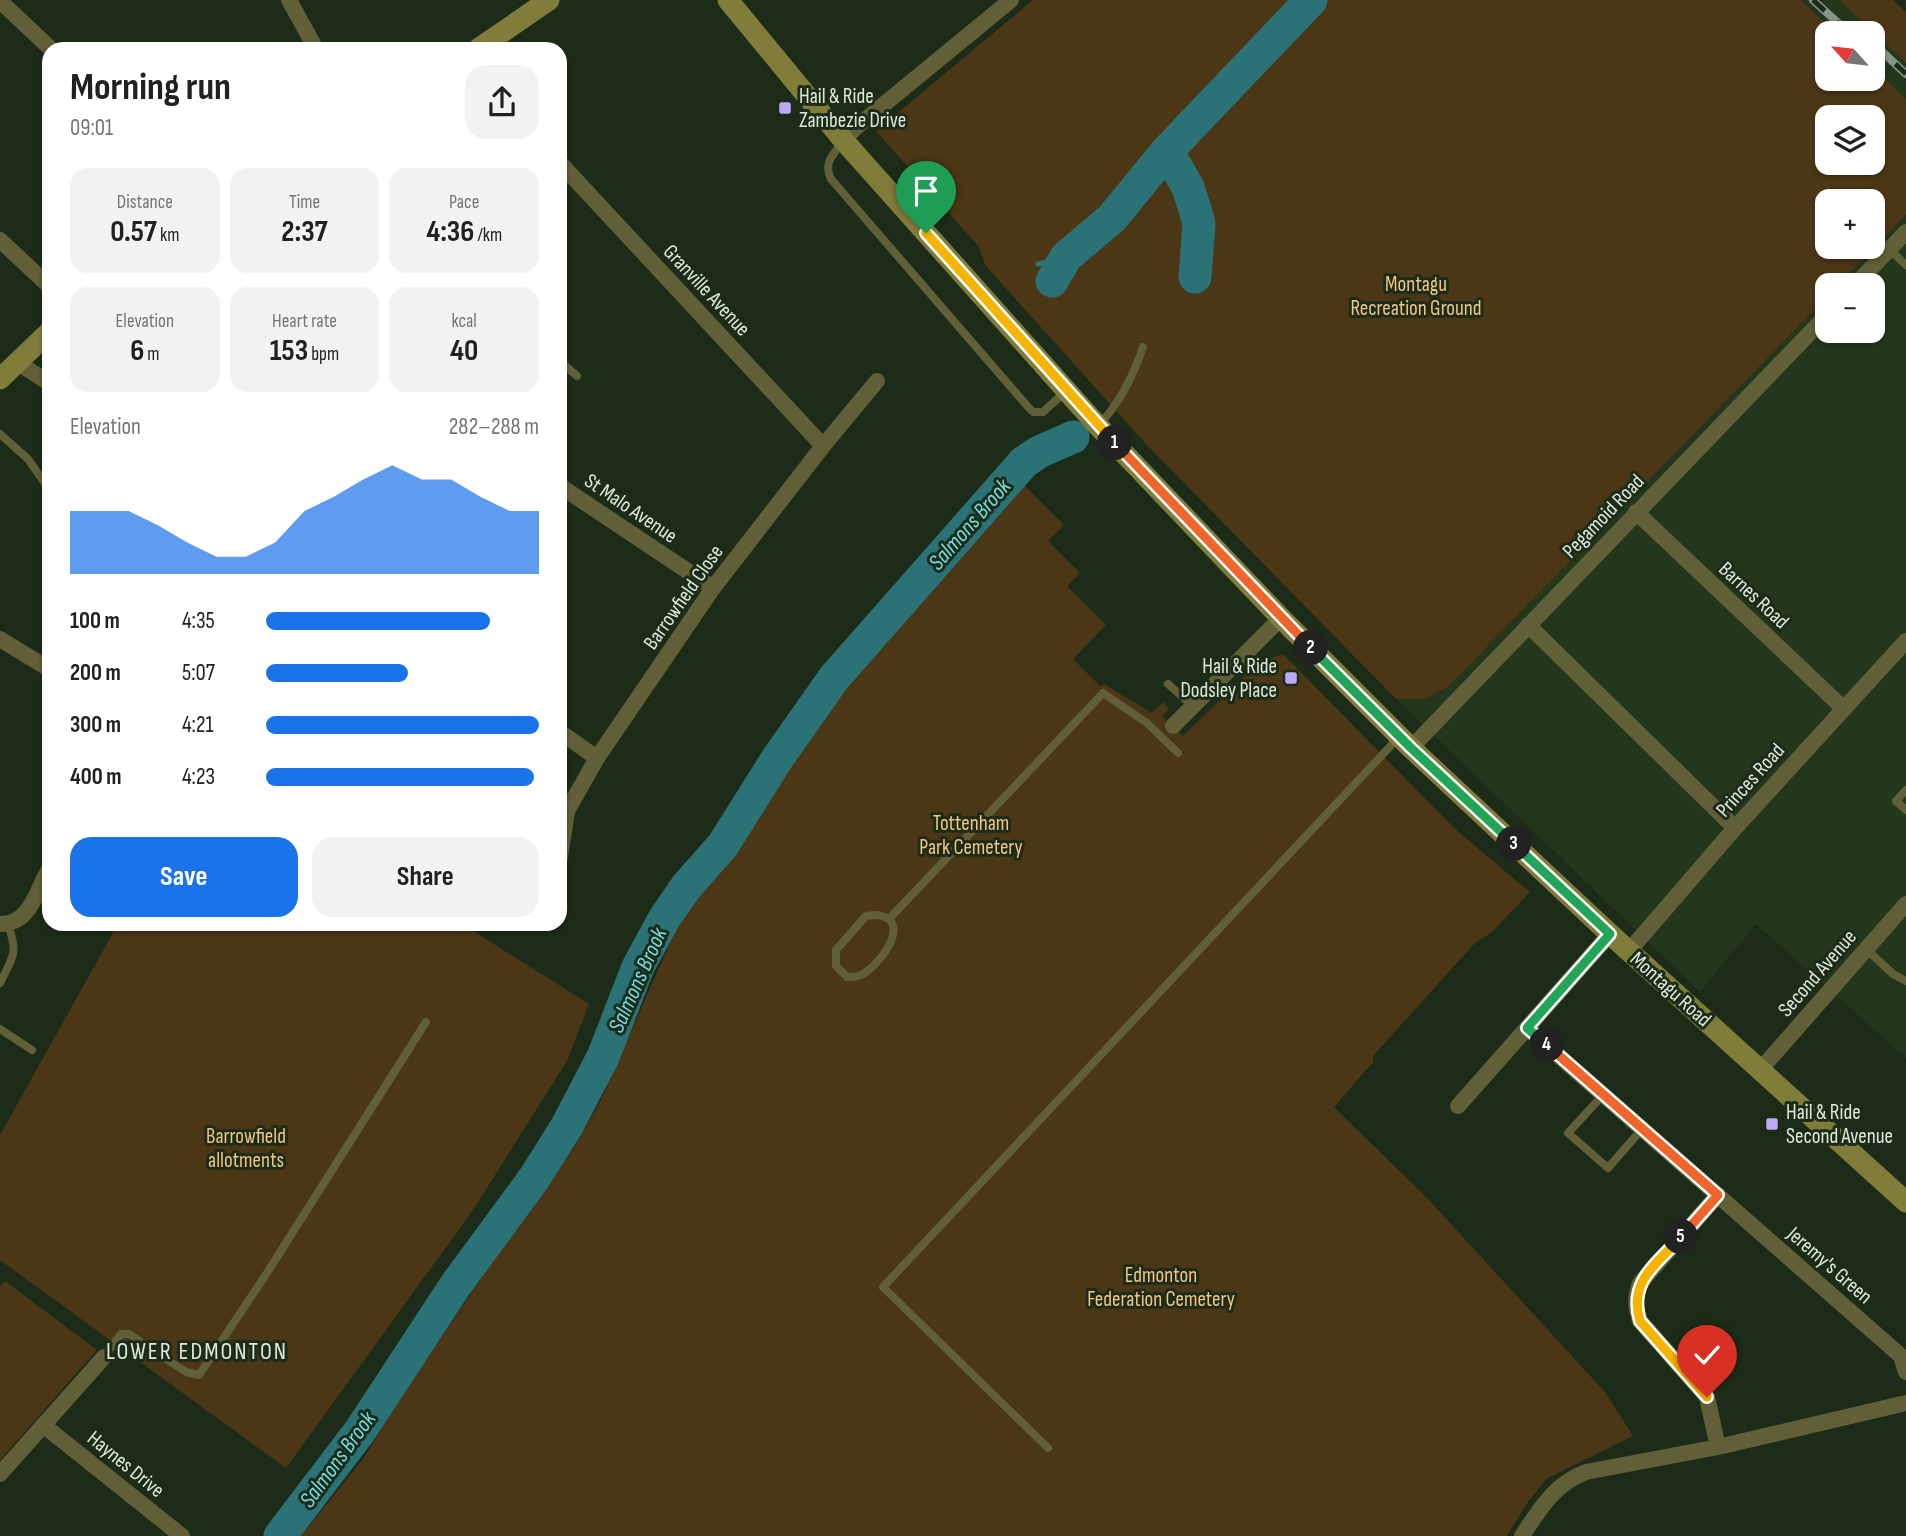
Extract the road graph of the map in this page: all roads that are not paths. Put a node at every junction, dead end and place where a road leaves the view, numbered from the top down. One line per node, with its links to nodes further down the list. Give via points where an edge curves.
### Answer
1 (289, 0): 7 (street)
2 (549, 0): 8 (main road)
3 (728, 0): 9 (main road, Montagu Road)
4 (1012, 0): 9 (street)
5 (0, 1): 6 (street)
6 (44, 42)
7 (312, 42)
8 (488, 42)
9 (844, 141): 26 (main road, Montagu Road); 26 (lane, via 828,162 831,179 1029,408 1043,412)
10 (567, 171): 29 (street, Granville Avenue)
11 (1906, 232): 13 (street)
12 (0, 240): 16 (street)
13 (1890, 250): 14 (lane); 15 (street)
14 (1906, 265)
15 (1867, 273)
16 (42, 279)
17 (1815, 326): 32 (street, Pegamoid Road)
18 (42, 339): 20 (main road)
19 (1143, 347): 27 (lane, via 1114,409)
20 (17, 362): 23 (street); 24 (main road)
21 (567, 367): 22 (lane)
22 (578, 376)
23 (42, 378)
24 (0, 379)
25 (877, 381): 29 (street, Barrowfield Close)
26 (1067, 390): 27 (main road, Montagu Road)
27 (1098, 426): 34 (main road, Montagu Road)
28 (0, 434): 30 (lane, via 28,458)
29 (823, 446): 33 (street, Barrowfield Close)
30 (42, 479)
31 (567, 491): 33 (street, St Malo Avenue)
32 (1636, 512): 35 (street, Pegamoid Road); 41 (street, Barnes Road)
33 (713, 588): 46 (street, Barrowfield Close)
34 (1281, 618): 40 (street); 44 (main road, Montagu Road)
35 (1528, 625): 44 (street, Pegamoid Road); 50 (street)
36 (0, 639): 38 (street)
37 (1906, 641): 41 (street, Princes Road)
38 (42, 665)
39 (1168, 684): 40 (lane)
40 (1193, 706): 42 (street)
41 (1843, 708): 50 (street, Princes Road)
42 (1168, 732): 45 (lane); 53 (lane, via 1103,692)
43 (567, 737): 46 (street)
44 (1405, 742): 55 (main road, Montagu Road); 75 (lane, via 883,1287)
45 (1178, 754)
46 (597, 758): 49 (street, Barrowfield Close)
47 (1906, 790): 48 (lane, via 1896,801)
48 (1906, 810)
49 (567, 811)
50 (1735, 828): 57 (street, Princes Road)
51 (42, 883): 54 (street, via 27,913)
52 (1906, 904): 56 (street, Second Avenue)
53 (889, 919): 53 (lane, via 893,941 879,960 863,975 840,972 836,950 850,932 866,916)
54 (9, 923): 59 (lane, via 15,954)
55 (1610, 934): 57 (main road, Montagu Road); 61 (street)
56 (1865, 948): 58 (lane); 64 (street, Second Avenue)
57 (1629, 951): 64 (main road, Montagu Road)
58 (1906, 981)
59 (0, 983)
60 (426, 1022): 70 (lane, via 199,1375 186,1372 129,1334 121,1334)
61 (1527, 1028): 65 (street, Jeremy's Green); 66 (street)
62 (0, 1029): 63 (lane)
63 (32, 1050)
64 (1760, 1070): 69 (main road, Montagu Road)
65 (1603, 1095): 67 (street, Jeremy's Green); 67 (lane, via 1568,1133 1608,1168)
66 (1458, 1106)
67 (1642, 1129): 68 (street, Jeremy's Green)
68 (1718, 1195): 71 (street, Jeremy's Green, via 1901,1356); 74 (street, via 1640,1283 1636,1297 1640,1321 1707,1397)
69 (1906, 1202)
70 (104, 1357): 73 (street)
71 (1906, 1372)
72 (1906, 1403): 74 (street)
73 (43, 1425): 76 (street); 77 (street, Haynes Drive)
74 (1718, 1447): 78 (street, via 1571,1477 1551,1494)
75 (1048, 1448)
76 (0, 1475)
77 (182, 1536)
78 (1522, 1536)

